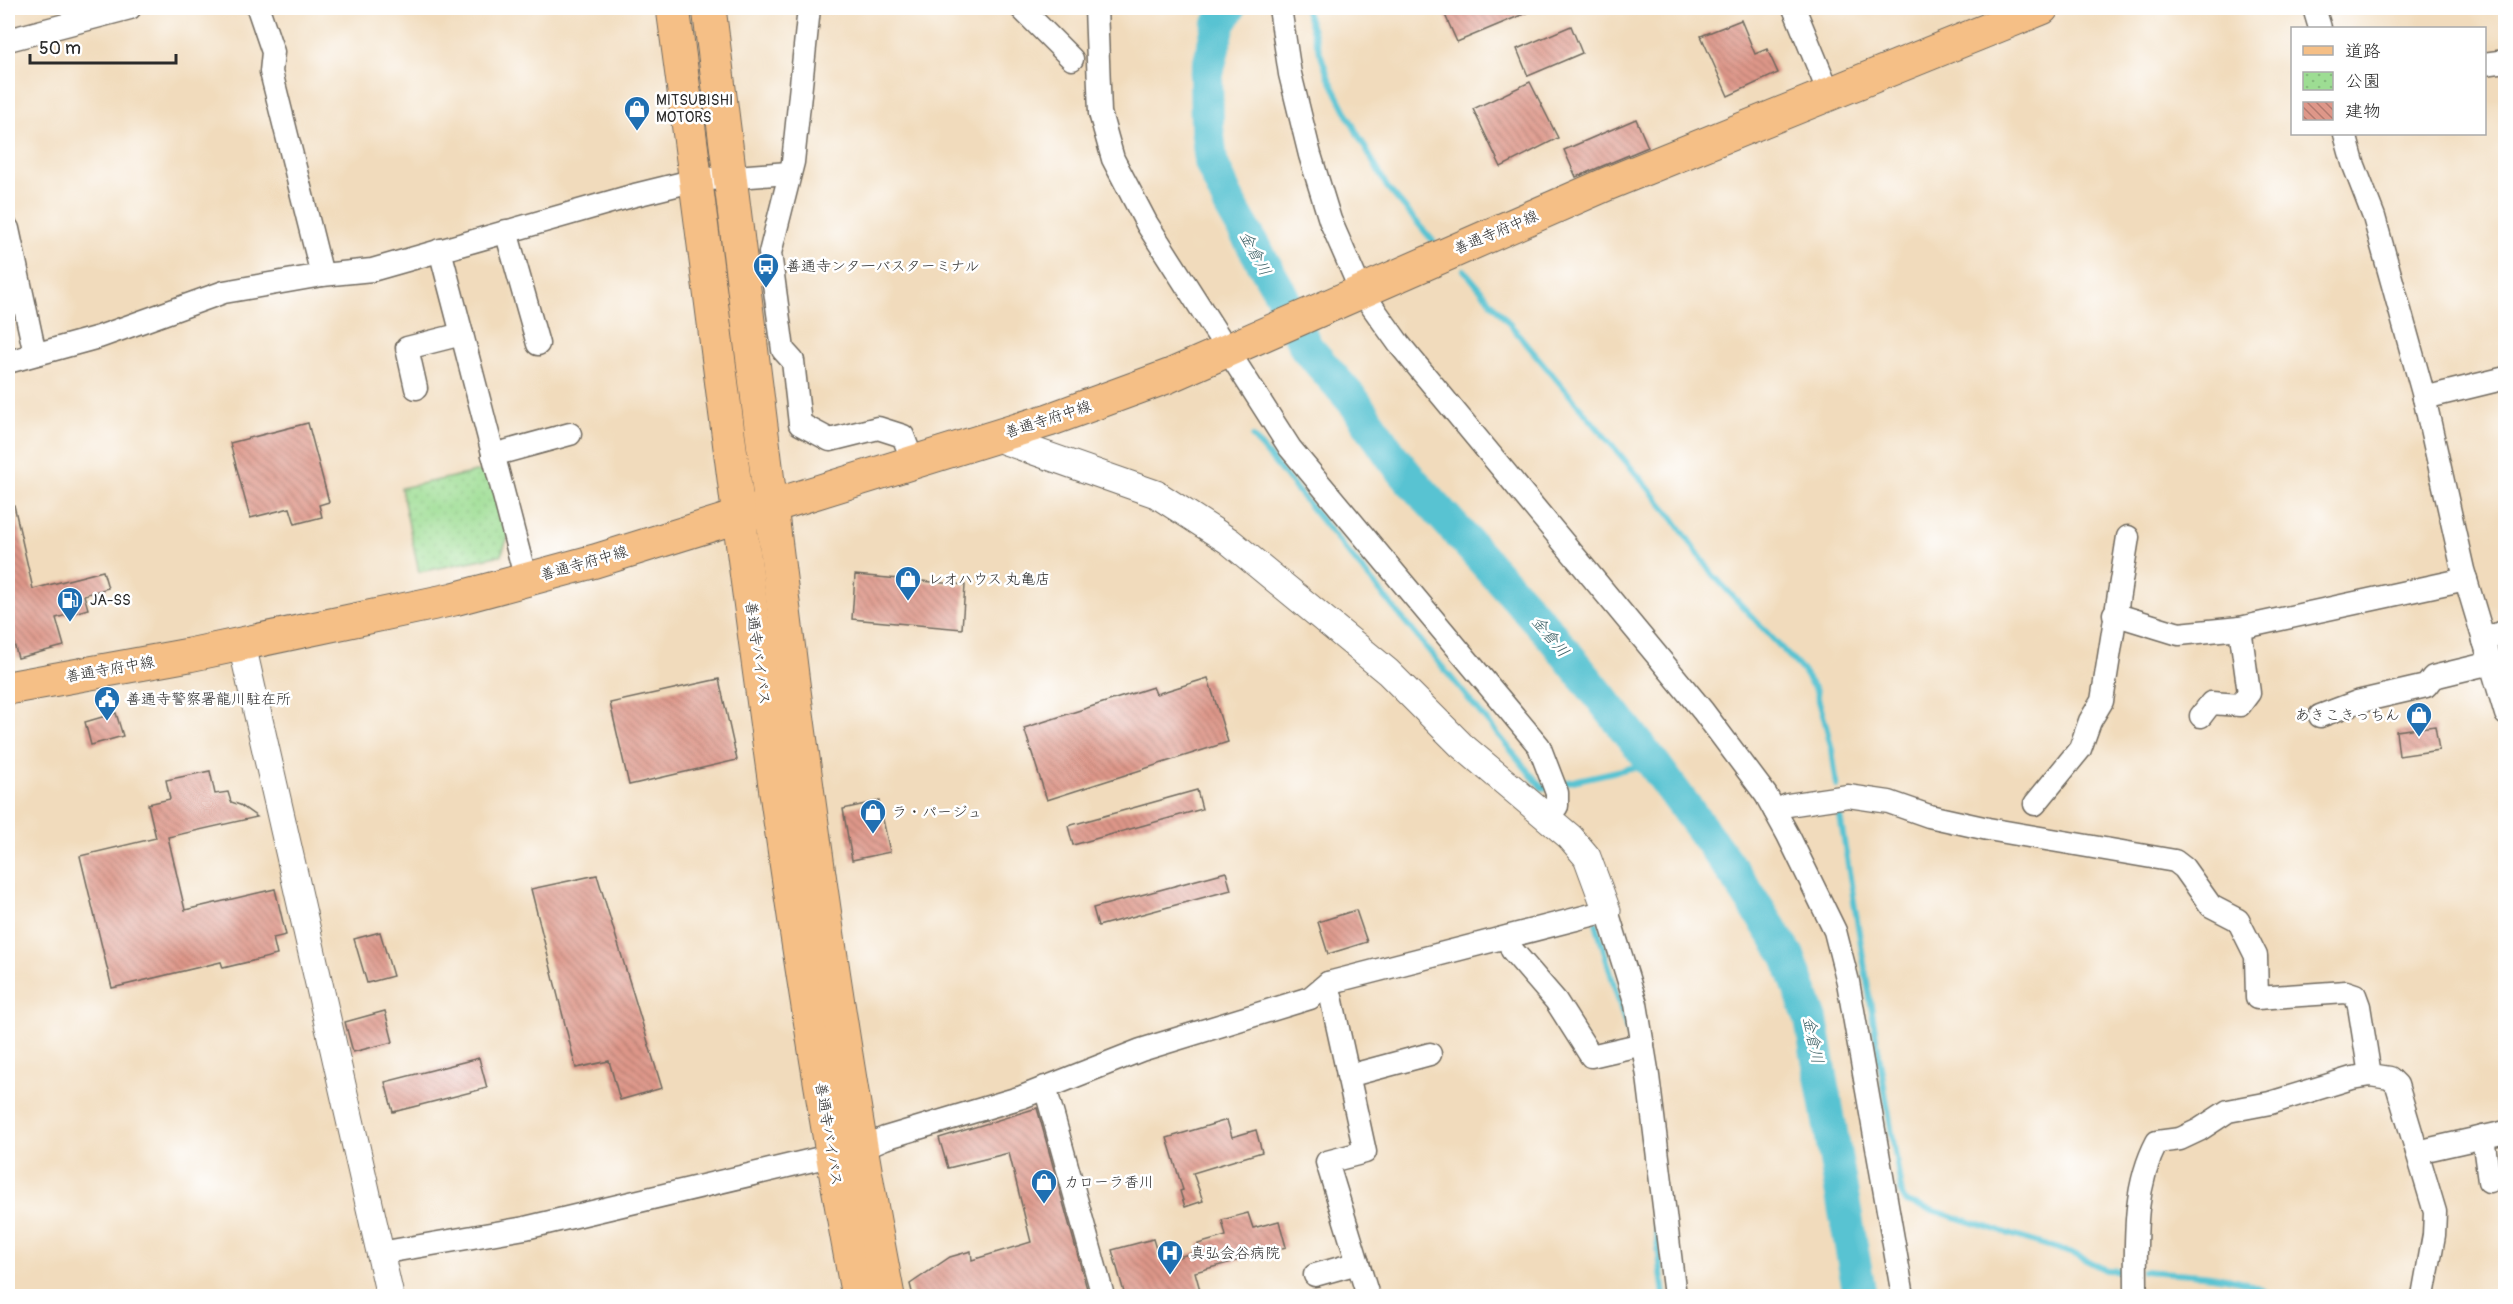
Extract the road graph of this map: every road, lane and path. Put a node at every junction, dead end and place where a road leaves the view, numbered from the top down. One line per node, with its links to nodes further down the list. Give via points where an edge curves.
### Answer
1 (54, 8): 12 (street)
2 (130, 8): 12 (street)
3 (258, 8): 25 (street, via 273,52 271,72)
4 (673, 8): 21 (main road, 善通寺バイパス)
5 (709, 8): 20 (main road, 善通寺バイパス)
6 (808, 8): 19 (street)
7 (1021, 8): 14 (street)
8 (1096, 8): 29 (street, via 1100,113 1113,159 1147,224)
9 (1280, 8): 26 (street, via 1290,74 1310,155)
10 (1794, 8): 17 (street)
11 (2042, 8): 17 (main road, 善通寺府中線)
12 (45, 30): 13 (street)
13 (8, 39)
14 (1072, 58)
15 (2505, 61): 16 (street)
16 (2486, 64)
17 (1829, 93): 26 (main road, 善通寺府中線)
18 (2346, 135): 34 (street, via 2374,217)
19 (789, 173): 20 (street); 38 (street, via 770,253 783,350 793,361 800,424 830,440 878,428 903,436)
20 (729, 177): 21 (street); 39 (main road, 善通寺バイパス)
21 (696, 180): 23 (street); 39 (main road, 善通寺バイパス)
22 (8, 229): 30 (street)
23 (506, 231): 24 (street); 28 (street)
24 (440, 250): 25 (street, via 372,270); 27 (street)
25 (322, 275): 30 (street, via 224,292 99,337)
26 (1353, 295): 29 (main road, 善通寺府中線); 55 (street, via 1399,345 1703,711)
27 (462, 334): 33 (street, via 406,348); 37 (street)
28 (538, 344)
29 (1237, 346): 36 (main road, 善通寺府中線, via 1105,400); 53 (street, via 1290,448 1539,746)
30 (35, 354): 31 (street)
31 (8, 362)
32 (2505, 378): 34 (street)
33 (416, 388)
34 (2424, 398): 41 (street)
35 (570, 434): 37 (street)
36 (994, 437): 38 (main road, 善通寺府中線); 53 (street, via 1156,494 1229,541 1388,672 1461,745)
37 (493, 455): 42 (street)
38 (913, 462): 39 (main road, 善通寺府中線)
39 (755, 513): 42 (main road, 善通寺府中線); 67 (main road, 善通寺バイパス, via 780,822)
40 (2128, 537): 43 (street)
41 (2466, 579): 44 (street); 46 (street)
42 (526, 580): 47 (main road, 善通寺府中線)
43 (2114, 614): 44 (street, via 2179,634); 54 (street, via 2102,701 2080,749)
44 (2240, 628): 51 (street, via 2249,693 2240,705 2211,703)
45 (2505, 630): 46 (street)
46 (2484, 641): 48 (street)
47 (242, 645): 49 (main road, 善通寺府中線); 69 (street)
48 (2491, 663): 50 (street); 52 (street, via 2433,677 2426,686 2357,702)
49 (8, 688)
50 (2505, 714)
51 (2202, 716)
52 (2320, 716)
53 (1553, 798): 56 (street, via 1570,837 1587,857)
54 (2035, 804)
55 (1776, 811): 61 (street, via 1788,805 1848,796 1890,802 1929,816 1988,829 2175,861 2211,906 2238,920 2256,956 2257,998 2346,992 2355,995); 78 (street, via 1834,931 1848,981)
56 (1607, 911): 57 (street); 59 (street, via 1636,1004)
57 (1508, 936): 58 (street); 59 (street, via 1512,950 1556,1001 1591,1056)
58 (1328, 983): 62 (street); 63 (street, via 1310,998 1141,1050)
59 (1636, 1046): 77 (street)
60 (1430, 1054): 62 (street)
61 (2370, 1075): 66 (street, via 2390,1078 2397,1085); 79 (street, via 2228,1111 2180,1139 2157,1142 2148,1160 2135,1230)
62 (1348, 1076): 70 (street, via 1365,1152 1327,1162)
63 (1045, 1087): 67 (street); 75 (street)
64 (2505, 1131): 65 (street)
65 (2483, 1137): 66 (street); 68 (street)
66 (2417, 1152): 80 (street, via 2435,1212)
67 (845, 1153): 69 (street, via 525,1228); 73 (main road, 善通寺バイパス); 74 (main road, 善通寺バイパス)
68 (2489, 1181)
69 (380, 1253): 72 (street)
70 (1358, 1263): 71 (street); 76 (street)
71 (1315, 1275)
72 (390, 1296)
73 (858, 1296)
74 (888, 1296)
75 (1103, 1296)
76 (1368, 1296)
77 (1675, 1296)
78 (1904, 1296)
79 (2136, 1296)
80 (2423, 1296)

